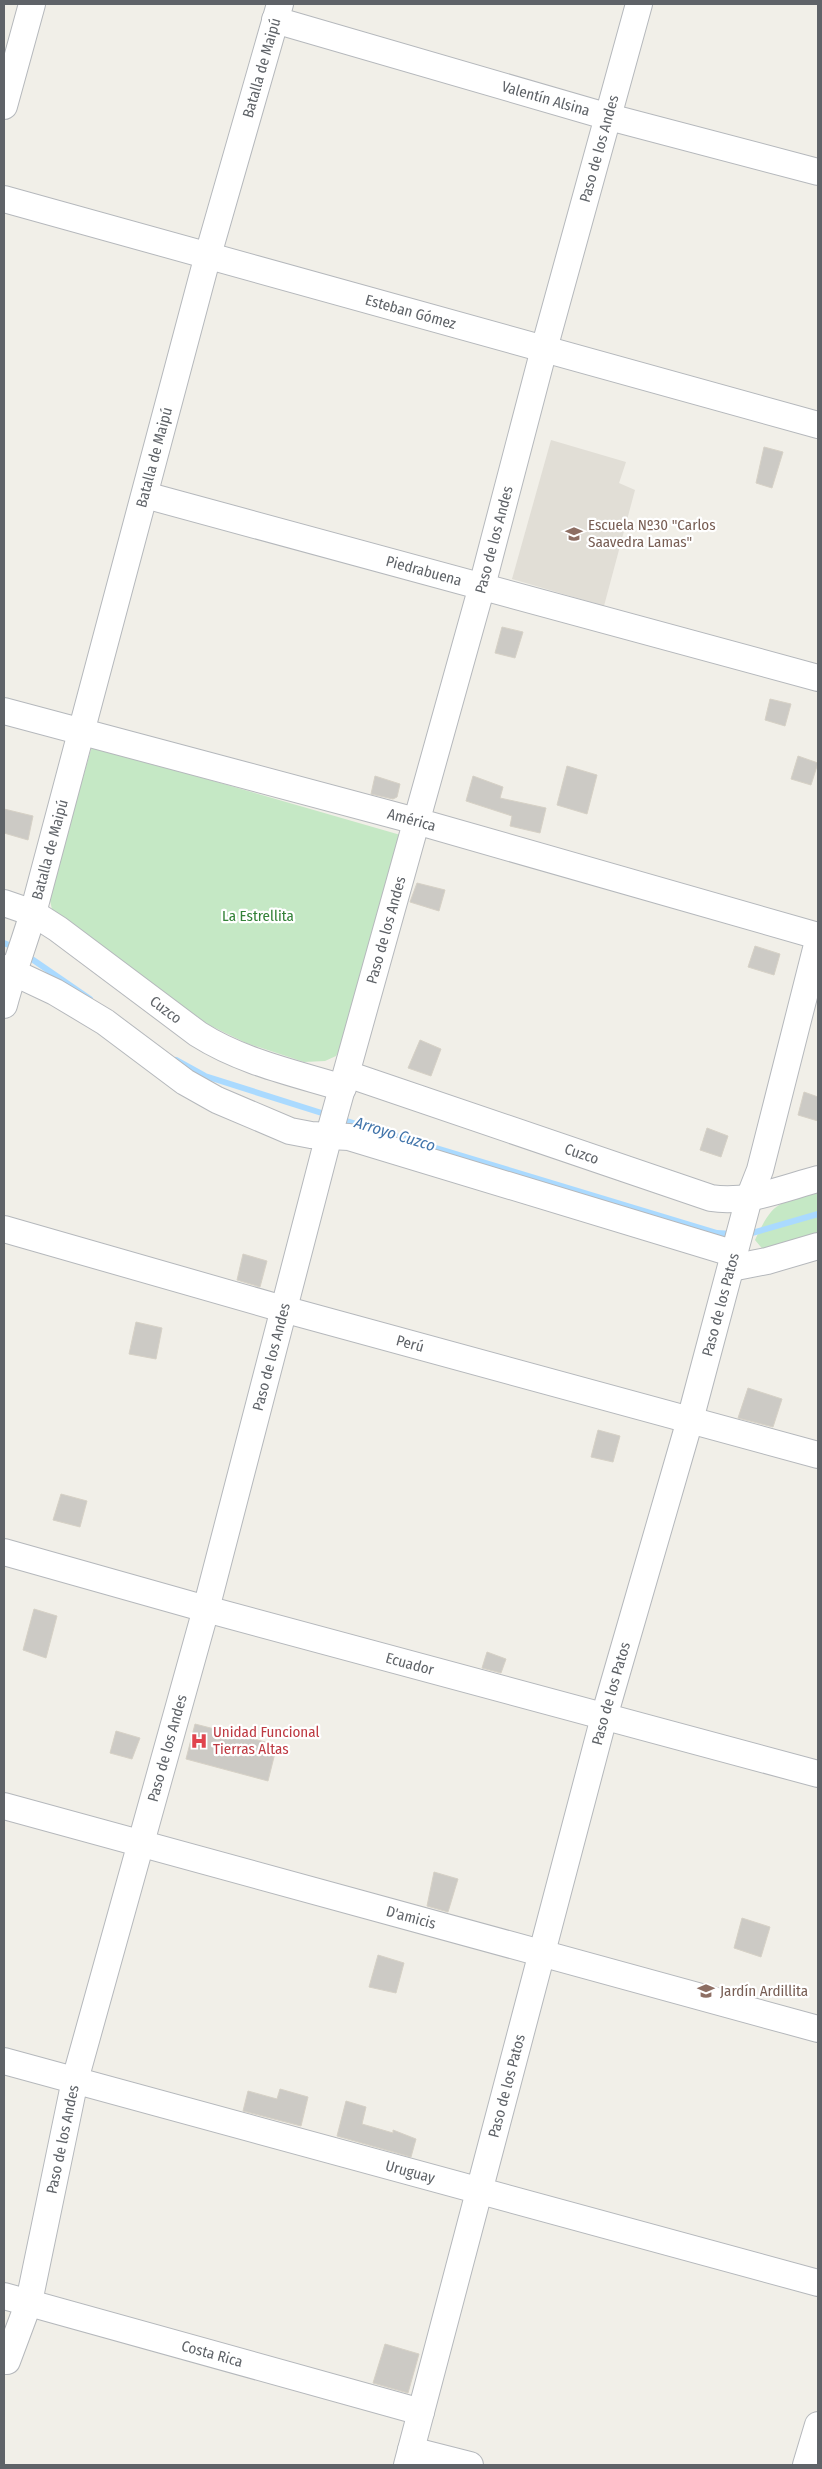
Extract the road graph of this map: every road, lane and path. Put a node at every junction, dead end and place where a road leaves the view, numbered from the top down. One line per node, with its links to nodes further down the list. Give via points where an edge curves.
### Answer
1 (32, 4): 4 (street)
2 (640, 4): 5 (street, Paso de los Andes)
3 (277, 12): 5 (street, Valentín Alsina); 8 (street, Batalla de Maipú)
4 (4, 106)
5 (609, 117): 6 (street, Valentín Alsina); 9 (street, Paso de los Andes)
6 (818, 172)
7 (4, 200): 8 (street, Esteban Gómez)
8 (208, 255): 9 (street, Esteban Gómez); 11 (street, Batalla de Maipú)
9 (544, 349): 10 (street, Esteban Gómez); 12 (street, Paso de los Andes)
10 (818, 425)
11 (145, 495): 12 (street, Piedrabuena); 15 (street, Batalla de Maipú)
12 (482, 586): 13 (street, Piedrabuena); 16 (street, Paso de los Andes)
13 (818, 678)
14 (4, 711): 15 (street, América)
15 (82, 734): 16 (street, América); 20 (street, Batalla de Maipú)
16 (416, 822): 18 (street, América); 22 (street, Paso de los Andes)
17 (4, 903): 20 (street, Cuzco)
18 (818, 936)
19 (818, 941): 25 (street, Paso de los Patos, via 760,1170)
20 (18, 950): 21 (street, Batalla de Maipú); 22 (street, Cuzco); 22 (street, via 55,992 105,1022 185,1082 217,1100 290,1131 310,1135)
21 (4, 1005)
22 (338, 1106): 25 (street, via 358,1140); 25 (street, Cuzco, via 725,1201); 27 (street, Paso de los Andes)
23 (818, 1178): 25 (street, Cuzco)
24 (4, 1229): 27 (street, Perú)
25 (739, 1236): 26 (street, via 767,1261); 28 (street, Paso de los Patos)
26 (818, 1246)
27 (283, 1309): 28 (street, Perú); 31 (street, Paso de los Andes)
28 (690, 1420): 29 (street, Perú); 32 (street, Paso de los Patos)
29 (818, 1455)
30 (4, 1552): 31 (street, Ecuador)
31 (206, 1609): 32 (street, Ecuador); 35 (street, Paso de los Andes)
32 (604, 1717): 33 (street, Ecuador); 36 (street, Paso de los Patos)
33 (818, 1774)
34 (4, 1806): 35 (street, D'amicis)
35 (142, 1844): 36 (street, D'amicis); 39 (street, Paso de los Andes)
36 (540, 1955): 37 (street, D'amicis); 40 (street, Paso de los Patos)
37 (818, 2029)
38 (4, 2061): 39 (street, Uruguay)
39 (75, 2080): 40 (street, Uruguay); 42 (street, Paso de los Andes)
40 (480, 2192): 41 (street, Uruguay); 44 (street, Paso de los Patos)
41 (818, 2283)
42 (16, 2299): 43 (street, Paso de los Andes); 44 (street, Costa Rica)
43 (7, 2361)
44 (421, 2412): 46 (street, Paso de los Patos)
45 (818, 2425): 48 (street)
46 (409, 2458): 47 (street)
47 (470, 2465)
48 (806, 2465)

